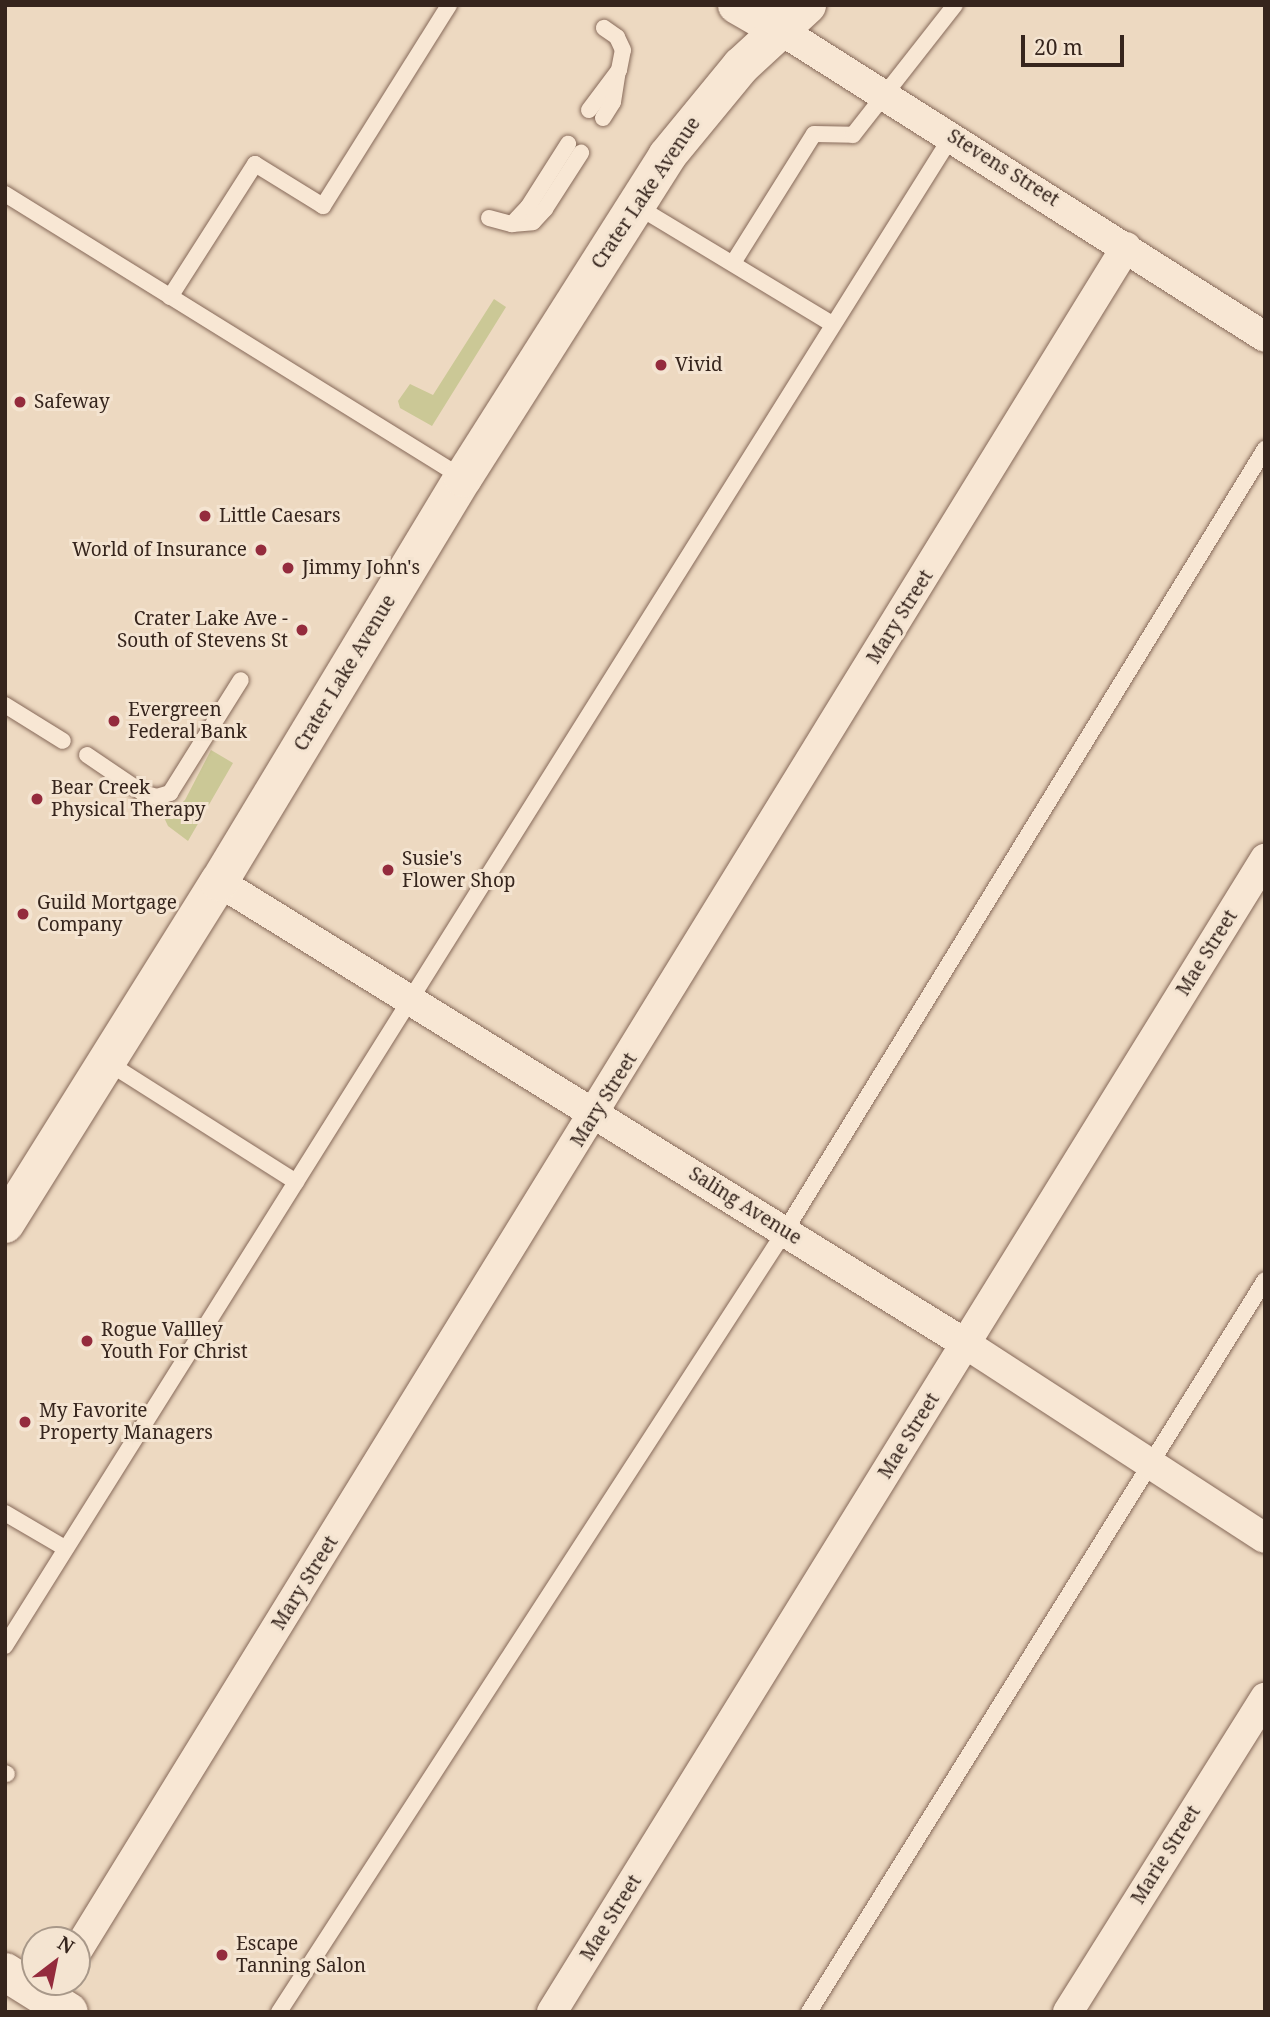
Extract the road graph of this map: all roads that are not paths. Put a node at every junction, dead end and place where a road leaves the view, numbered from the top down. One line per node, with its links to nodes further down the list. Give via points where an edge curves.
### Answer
1 (449, 5): 15 (lane, via 323,206 255,164)
2 (737, 5): 4 (main road, Stevens Street)
3 (955, 5): 6 (lane)
4 (793, 17): 6 (street, Stevens Street); 11 (main road, Crater Lake Avenue, via 703,109)
5 (604, 28): 7 (lane, via 617,37 623,50 613,102)
6 (885, 93): 8 (street, Stevens Street); 14 (lane, via 853,135 814,134)
7 (596, 114)
8 (952, 135): 13 (street, Stevens Street); 16 (lane)
9 (575, 149): 12 (lane, via 512,224)
10 (5, 194): 15 (lane)
11 (635, 205): 14 (lane); 19 (main road, Crater Lake Avenue)
12 (489, 218)
13 (1126, 247): 17 (street, Stevens Street); 28 (street, Mary Street)
14 (733, 263): 16 (lane)
15 (170, 297): 19 (lane)
16 (832, 324): 26 (lane)
17 (1265, 337)
18 (1265, 449): 31 (lane)
19 (463, 478): 25 (main road, Crater Lake Avenue)
20 (241, 680): 23 (lane, via 170,793 157,797 143,793)
21 (5, 705): 22 (lane)
22 (63, 741)
23 (87, 755)
24 (1265, 859): 33 (street, Mae Street)
25 (219, 882): 26 (street, Saling Avenue); 27 (main road, Crater Lake Avenue)
26 (410, 1001): 28 (street, Saling Avenue); 29 (lane)
27 (107, 1062): 29 (lane); 30 (main road, Crater Lake Avenue)
28 (595, 1115): 31 (street, Saling Avenue); 40 (street, Mary Street)
29 (296, 1182): 37 (lane)
30 (10, 1208)
31 (785, 1231): 33 (street, Saling Avenue); 43 (lane)
32 (1265, 1280): 34 (lane)
33 (966, 1344): 34 (street, Saling Avenue); 44 (street, Mae Street)
34 (1150, 1464): 36 (street, Saling Avenue); 45 (lane)
35 (5, 1513): 37 (lane)
36 (1265, 1538)
37 (65, 1548): 38 (lane)
38 (5, 1646)
39 (1265, 1698): 46 (street, Marie Street)
40 (91, 1928)
41 (5, 1972): 42 (main road)
42 (58, 1998)
43 (279, 2012)
44 (552, 2012)
45 (809, 2012)
46 (1068, 2012)

